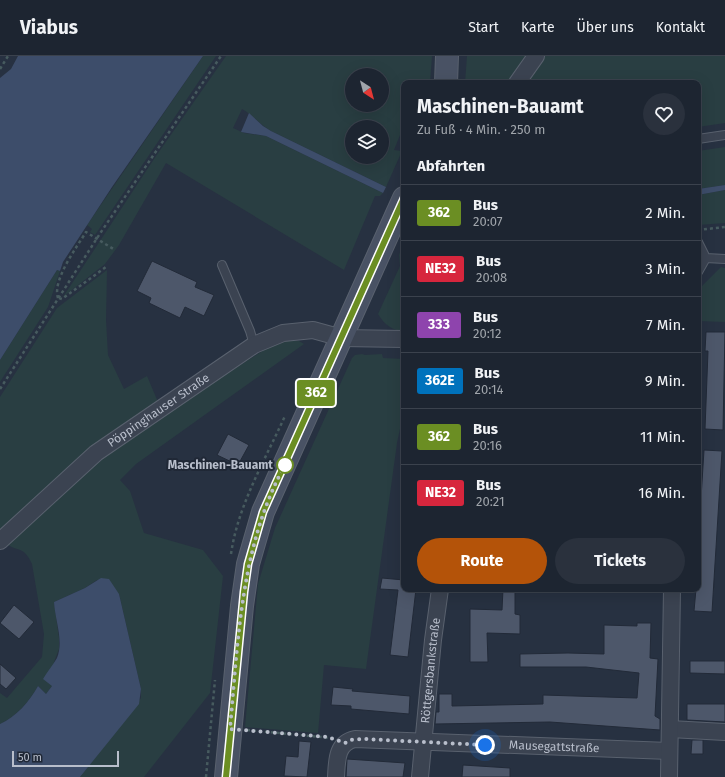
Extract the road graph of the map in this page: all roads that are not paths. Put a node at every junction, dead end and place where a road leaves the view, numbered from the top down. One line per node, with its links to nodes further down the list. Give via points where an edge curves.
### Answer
1 (448, 56): 3 (main road)
2 (536, 56): 4 (street)
3 (446, 80)
4 (519, 80)
5 (725, 135): 6 (lane)
6 (701, 139)
7 (401, 205): 13 (main road)
8 (701, 248): 9 (lane)
9 (706, 258): 10 (lane); 12 (lane)
10 (725, 258)
11 (222, 265): 15 (lane)
12 (701, 267)
13 (342, 338): 14 (street, Pöppinghauser Straße); 15 (street, Pöppinghauser Straße, via 313,330 283,334); 23 (main road, via 263,512 248,564)
14 (401, 339)
15 (254, 345): 16 (street, Pöppinghauser Straße, via 96,453)
16 (0, 541)
17 (440, 592): 21 (street, Röttgersbankstraße)
18 (672, 592): 19 (street)
19 (670, 729): 20 (street); 22 (street)
20 (725, 732)
21 (423, 743): 22 (street, Mausegattstraße); 24 (street, Mausegattstraße, via 350,740 338,753); 25 (street, Röttgersbankstraße)
22 (669, 752): 26 (street)
23 (226, 777)
24 (336, 777)
25 (420, 777)
26 (668, 777)

